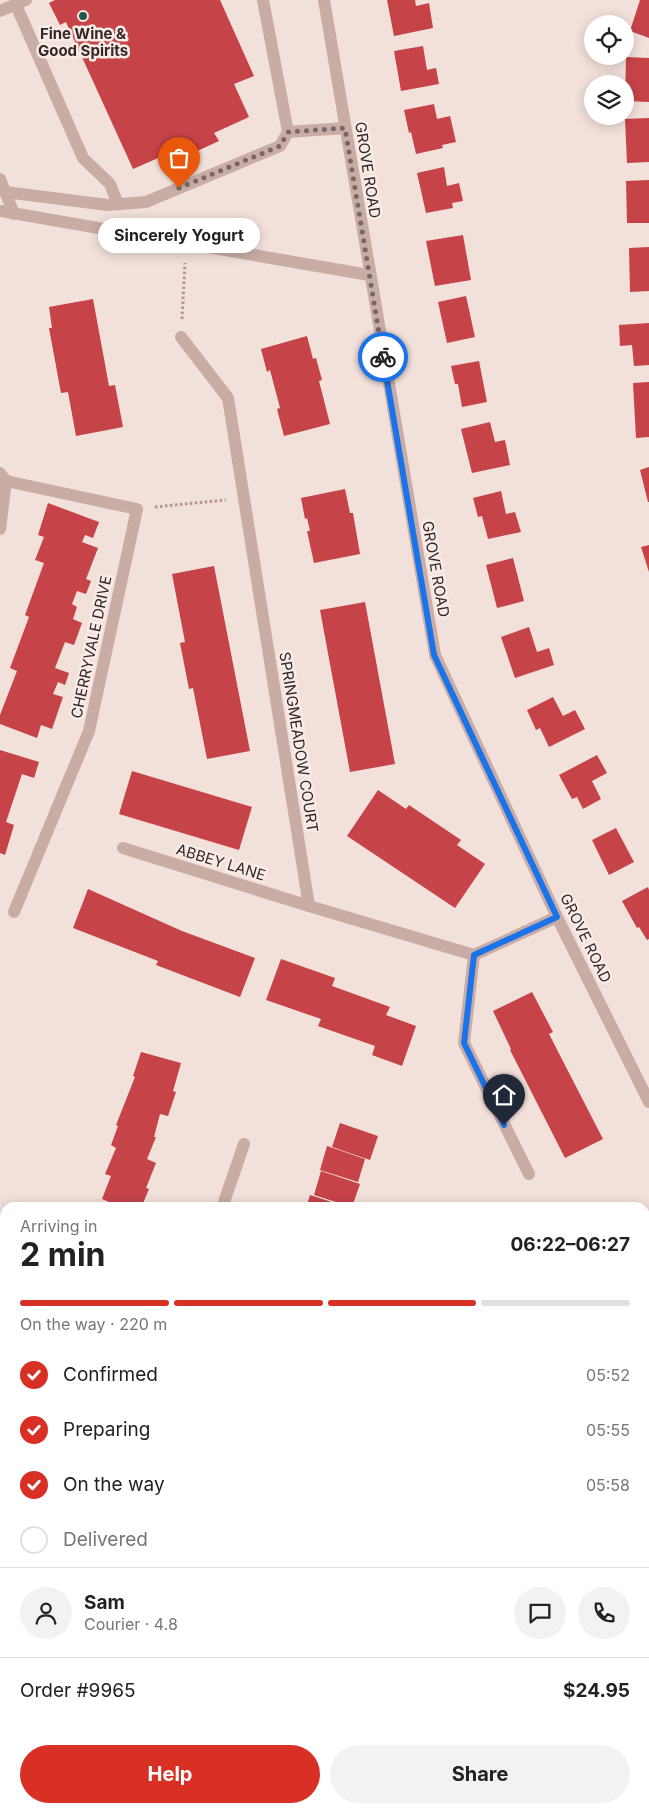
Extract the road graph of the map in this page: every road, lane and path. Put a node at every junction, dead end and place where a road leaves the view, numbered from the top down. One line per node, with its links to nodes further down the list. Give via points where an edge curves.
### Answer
1 (263, 0): 6 (street)
2 (324, 0): 5 (street, GROVE ROAD)
3 (21, 2): 4 (street); 9 (street, via 83,158 110,184)
4 (0, 11)
5 (345, 128): 6 (street); 13 (street, GROVE ROAD)
6 (288, 132): 9 (street, via 280,146 146,202)
7 (0, 179): 8 (street)
8 (5, 192): 9 (street); 11 (street)
9 (118, 204)
10 (0, 212): 11 (street)
11 (14, 214): 12 (street)
12 (186, 243): 13 (street); 14 (path)
13 (369, 275): 22 (street, GROVE ROAD, via 434,655)
14 (181, 337): 16 (street, SPRINGMEADOW COURT, via 228,398)
15 (3, 477): 17 (street); 18 (street)
16 (244, 498): 17 (path); 20 (street, SPRINGMEADOW COURT)
17 (137, 509): 21 (street, CHERRYVALE DRIVE, via 89,731)
18 (0, 529)
19 (123, 848): 20 (street, ABBEY LANE)
20 (309, 906): 23 (street)
21 (14, 912)
22 (557, 917): 23 (street); 24 (street, GROVE ROAD)
23 (474, 955): 26 (street, via 464,1043)
24 (649, 1102)
25 (244, 1144): 27 (street)
26 (529, 1174)
27 (224, 1202)

